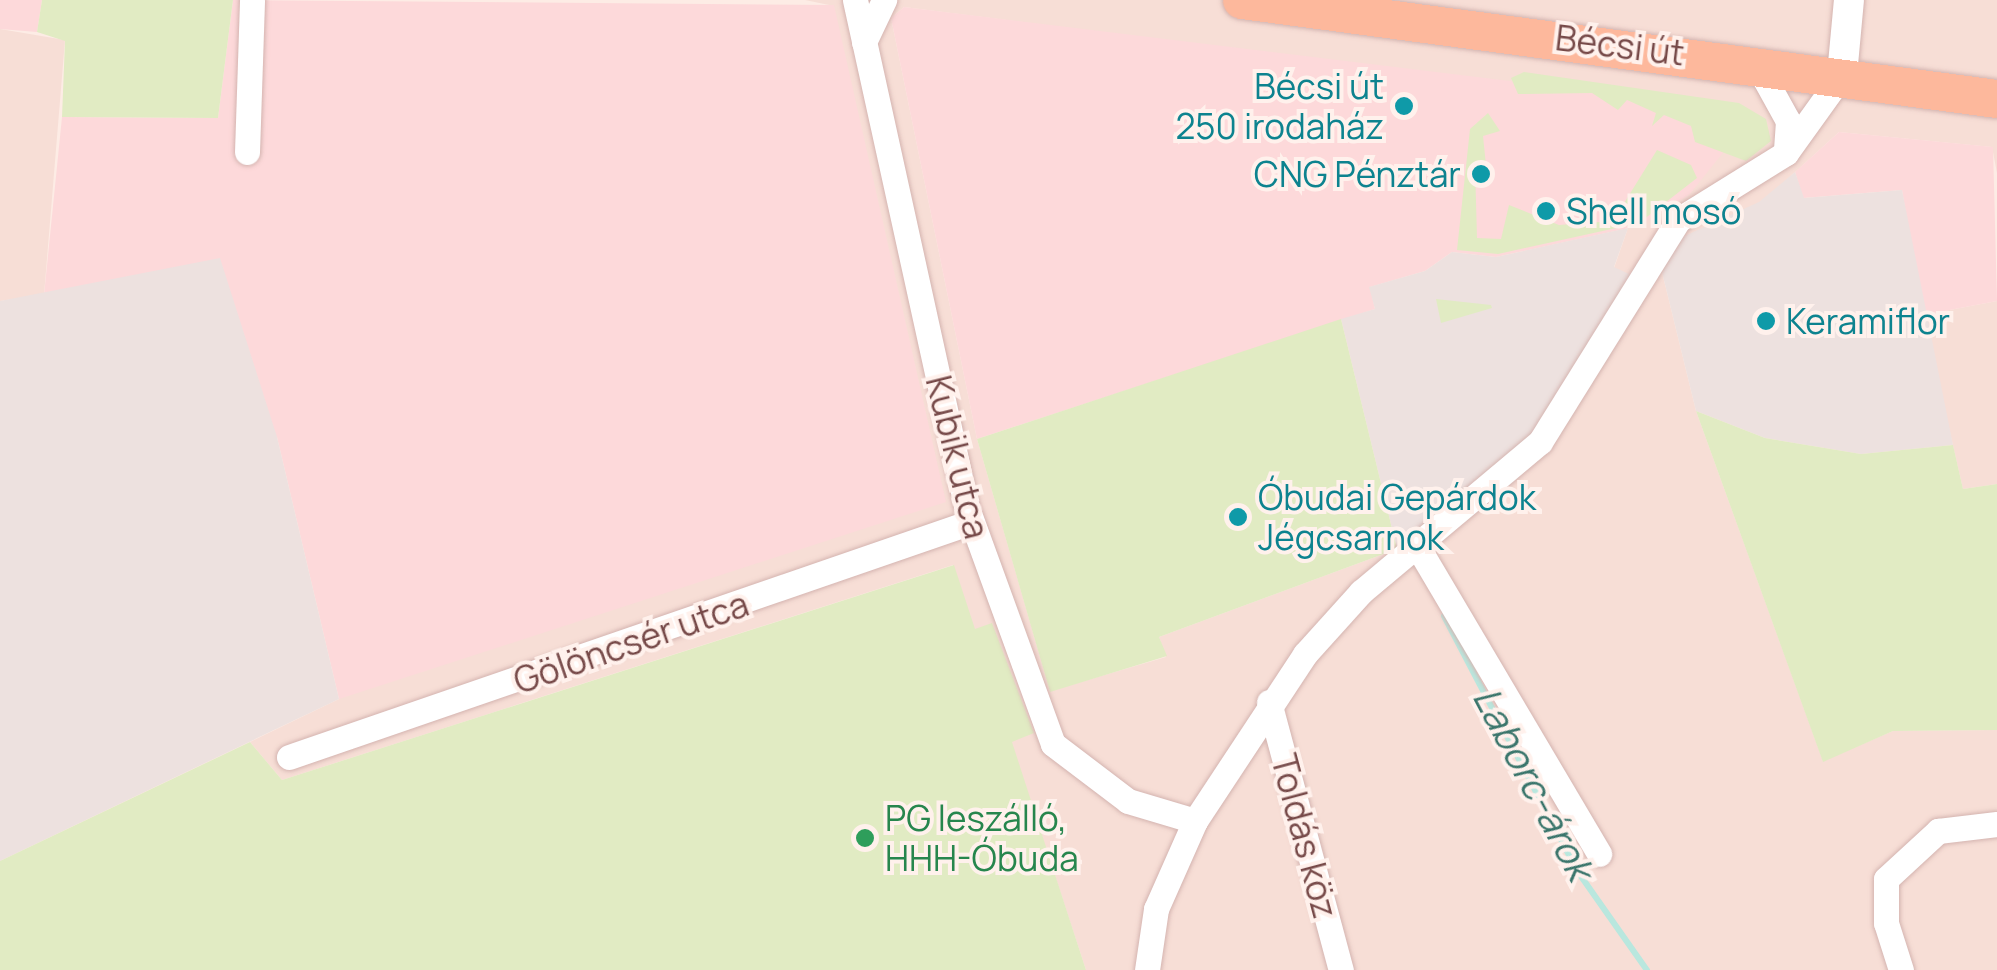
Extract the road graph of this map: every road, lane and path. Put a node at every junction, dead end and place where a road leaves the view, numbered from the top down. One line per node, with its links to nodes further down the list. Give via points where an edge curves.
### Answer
1 (252, 0): 10 (street)
2 (855, 0): 6 (street, Kubik utca)
3 (884, 0): 6 (street)
4 (1242, 0): 7 (main road, Bécsi út)
5 (1849, 0): 8 (street)
6 (864, 42): 12 (street, Kubik utca)
7 (1756, 63): 8 (main road, Bécsi út); 11 (street, via 1782,106)
8 (1842, 75): 9 (main road, Bécsi út); 11 (street)
9 (1997, 99)
10 (247, 152)
11 (1786, 153): 13 (street, via 1678,220 1540,442)
12 (971, 522): 15 (street, Gölöncsér utca); 16 (street, Kubik utca, via 1053,744 1128,801)
13 (1416, 544): 14 (street, via 1333,621); 18 (street)
14 (1269, 702): 16 (street); 20 (street, Toldás köz)
15 (289, 757)
16 (1196, 822): 19 (street, via 1156,909)
17 (1997, 824): 21 (street, via 1938,831 1886,879 1886,923)
18 (1599, 854)
19 (1147, 970)
20 (1340, 970)
21 (1901, 970)

